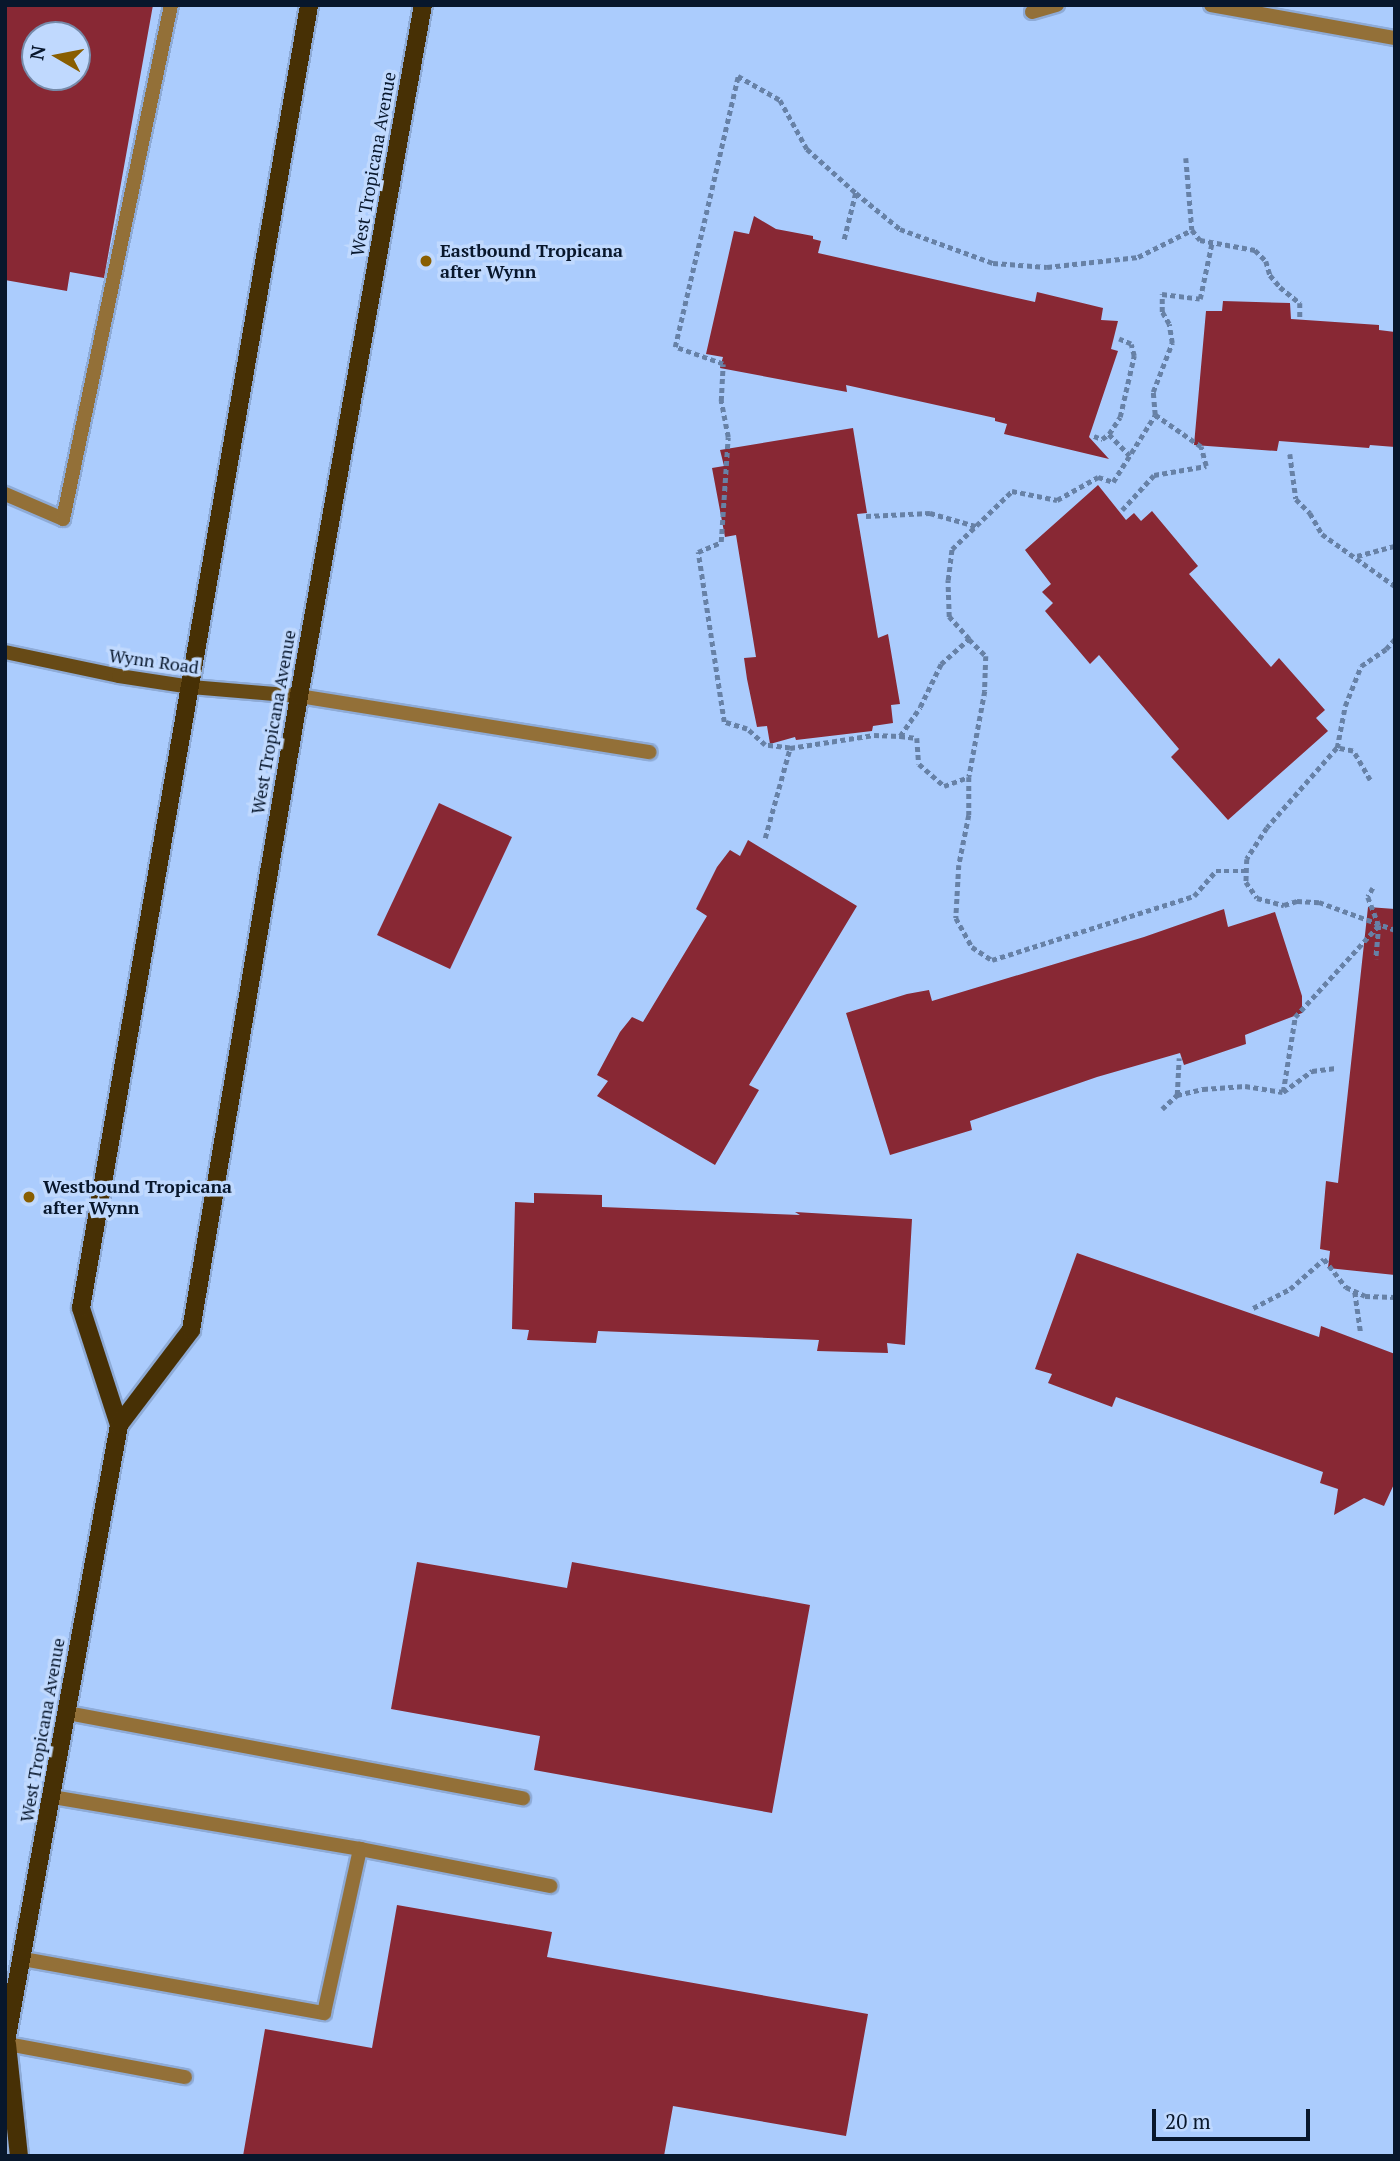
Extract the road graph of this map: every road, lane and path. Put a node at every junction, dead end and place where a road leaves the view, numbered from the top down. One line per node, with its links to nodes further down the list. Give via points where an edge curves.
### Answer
1 (171, 5): 20 (street, via 63,519)
2 (309, 5): 30 (main road, West Tropicana Avenue)
3 (423, 5): 31 (main road, West Tropicana Avenue)
4 (1057, 5): 6 (street)
5 (1211, 5): 7 (street)
6 (1032, 12)
7 (1395, 38)
8 (1186, 158): 10 (path)
9 (856, 193): 10 (path, via 900,229 993,263 1048,267 1138,257); 11 (path); 33 (path, via 807,149 780,100 738,76 675,347 723,364 721,401 727,437 721,542 698,552 724,722 747,729 765,745)
10 (1192, 230): 12 (path, via 1200,240)
11 (844, 241)
12 (1212, 242): 13 (path, via 1255,250 1280,287 1300,303); 15 (path, via 1200,299 1163,294 1162,312 1172,343 1153,392)
13 (1300, 319)
14 (1119, 339): 16 (path, via 1130,344 1134,356 1120,417)
15 (1155, 415): 19 (path); 21 (path, via 1201,447 1206,466 1154,475)
16 (1109, 434): 17 (path, via 1102,439); 19 (path)
17 (1094, 436)
18 (1290, 454): 25 (path, via 1296,499 1322,534)
19 (1129, 456): 23 (path, via 1113,482 1098,477 1057,500 1012,491)
20 (5, 494)
21 (1122, 510)
22 (866, 516): 23 (path, via 930,513)
23 (977, 526): 27 (path, via 951,550 948,580 949,617)
24 (1395, 546): 25 (path)
25 (1357, 556): 26 (path)
26 (1395, 586)
27 (969, 639): 32 (path, via 941,664); 36 (path, via 986,656 985,691)
28 (1395, 639): 34 (path, via 1361,666 1345,706)
29 (5, 652): 30 (street, Wynn Road)
30 (191, 687): 31 (street, Wynn Road); 53 (main road, West Tropicana Avenue, via 81,1308)
31 (299, 696): 35 (street); 53 (main road, West Tropicana Avenue, via 191,1330)
32 (900, 736): 33 (path, via 874,735); 36 (path, via 917,738 919,764 944,786)
33 (790, 748): 38 (path)
34 (1337, 748): 37 (path, via 1353,751); 39 (path, via 1267,828 1247,859)
35 (650, 752)
36 (969, 777): 39 (path, via 956,918 972,947 992,960 1194,896 1216,871)
37 (1370, 780)
38 (765, 838)
39 (1247, 871): 41 (path, via 1246,882 1257,898 1284,905 1319,902)
40 (1373, 888): 41 (path, via 1368,897)
41 (1379, 925): 42 (path); 43 (path); 46 (path, via 1295,1017)
42 (1395, 930)
43 (1376, 959)
44 (1180, 1058): 47 (path)
45 (1336, 1068): 46 (path, via 1312,1071)
46 (1283, 1092): 47 (path, via 1245,1086)
47 (1177, 1095): 48 (path)
48 (1162, 1109)
49 (1355, 1292): 50 (path); 51 (path, via 1324,1259 1290,1289); 52 (path)
50 (1395, 1297)
51 (1253, 1308)
52 (1361, 1334)
53 (119, 1425): 54 (main road, West Tropicana Avenue)
54 (67, 1713): 55 (main road, West Tropicana Avenue); 56 (street)
55 (51, 1797): 57 (street); 59 (main road, West Tropicana Avenue)
56 (523, 1798)
57 (359, 1850): 58 (street); 59 (street, via 324,2013)
58 (550, 1886)
59 (23, 1959): 60 (main road, West Tropicana Avenue)
60 (6, 2045): 61 (street); 62 (main road, West Tropicana Avenue)
61 (185, 2077)
62 (19, 2156)

